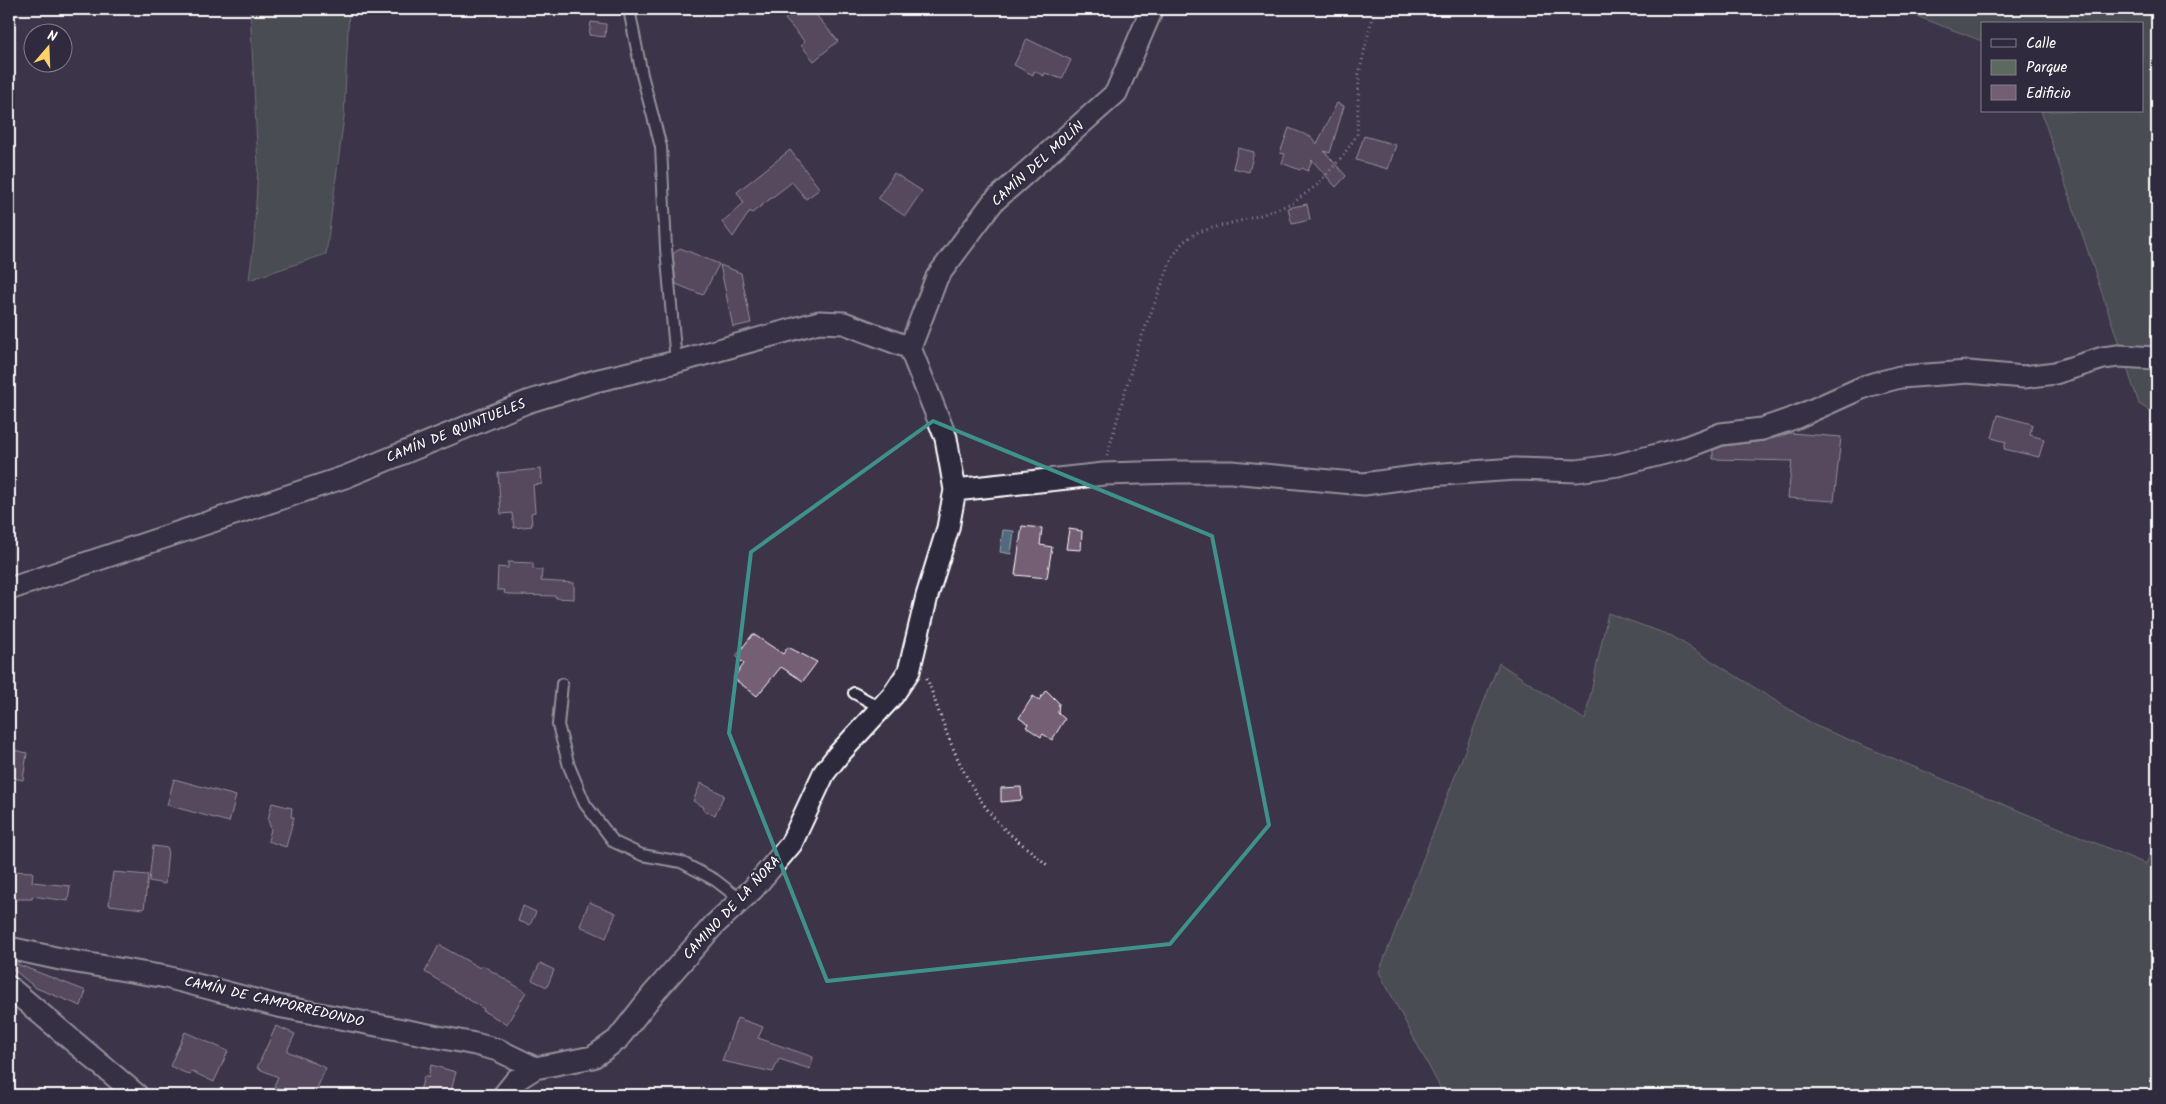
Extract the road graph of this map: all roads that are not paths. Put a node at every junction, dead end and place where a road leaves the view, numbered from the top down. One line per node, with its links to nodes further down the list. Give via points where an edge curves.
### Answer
1 (629, 9): 5 (lane, via 661,146)
2 (1152, 9): 3 (street, CAMÍN DEL MOLÍN, via 1116,93 993,202 937,277)
3 (910, 348): 5 (street, CAMÍN DE QUINTUELES, via 844,323 819,322); 6 (street, via 946,438)
4 (2157, 358): 6 (street, via 2103,358 2024,377 1968,372 1900,377 1866,386 1762,429 1721,434 1684,448 1618,465 1578,471 1515,469 1429,474 1364,484 1231,472 1104,474)
5 (676, 362): 7 (street, CAMÍN DE QUINTUELES, via 595,381 527,402 345,477)
6 (955, 490): 10 (street, CAMINO DE LA ÑORA, via 948,528 909,672)
7 (9, 589)
8 (562, 684): 11 (lane, via 558,725 569,766 585,804 614,842 642,855 681,862 716,880)
9 (854, 694): 10 (lane)
10 (881, 708): 11 (street, CAMINO DE LA ÑORA, via 824,773 791,844)
11 (741, 900): 14 (street, CAMINO DE LA ÑORA, via 653,994 617,1040 594,1057)
12 (9, 948): 14 (street, CAMÍN DE CAMPORREDONDO, via 166,977 278,1006 475,1044 498,1050)
13 (9, 987): 15 (street)
14 (535, 1068): 16 (street, CAMINO DE LA ÑORA, via 516,1080)
15 (137, 1095)
16 (504, 1095)

